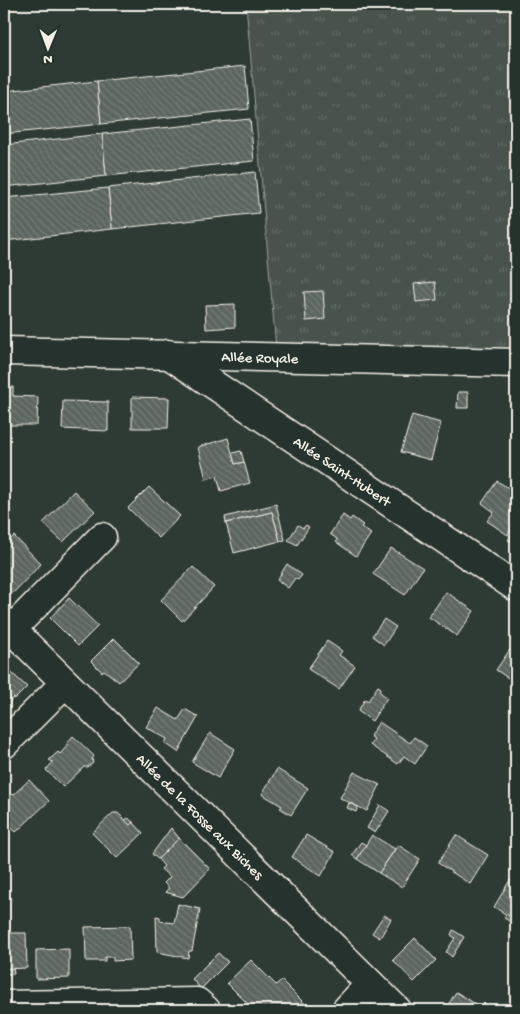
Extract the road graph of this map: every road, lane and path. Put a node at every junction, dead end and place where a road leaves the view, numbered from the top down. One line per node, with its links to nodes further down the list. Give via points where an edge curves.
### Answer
1 (4, 351): 2 (street, Allée Royale)
2 (168, 354): 3 (street, Allée Royale); 5 (street, Allée Saint-Hubert)
3 (516, 363)
4 (102, 537): 6 (street)
5 (516, 587)
6 (8, 626): 7 (street, Allée de la Fosse aux Biches)
7 (65, 683): 8 (street); 9 (street, Allée de la Fosse aux Biches)
8 (4, 744)
9 (370, 984): 12 (street); 13 (street, Allée de la Fosse aux Biches)
10 (4, 1006): 11 (street, via 197,1002)
11 (206, 1010)
12 (346, 1010)
13 (396, 1010)

